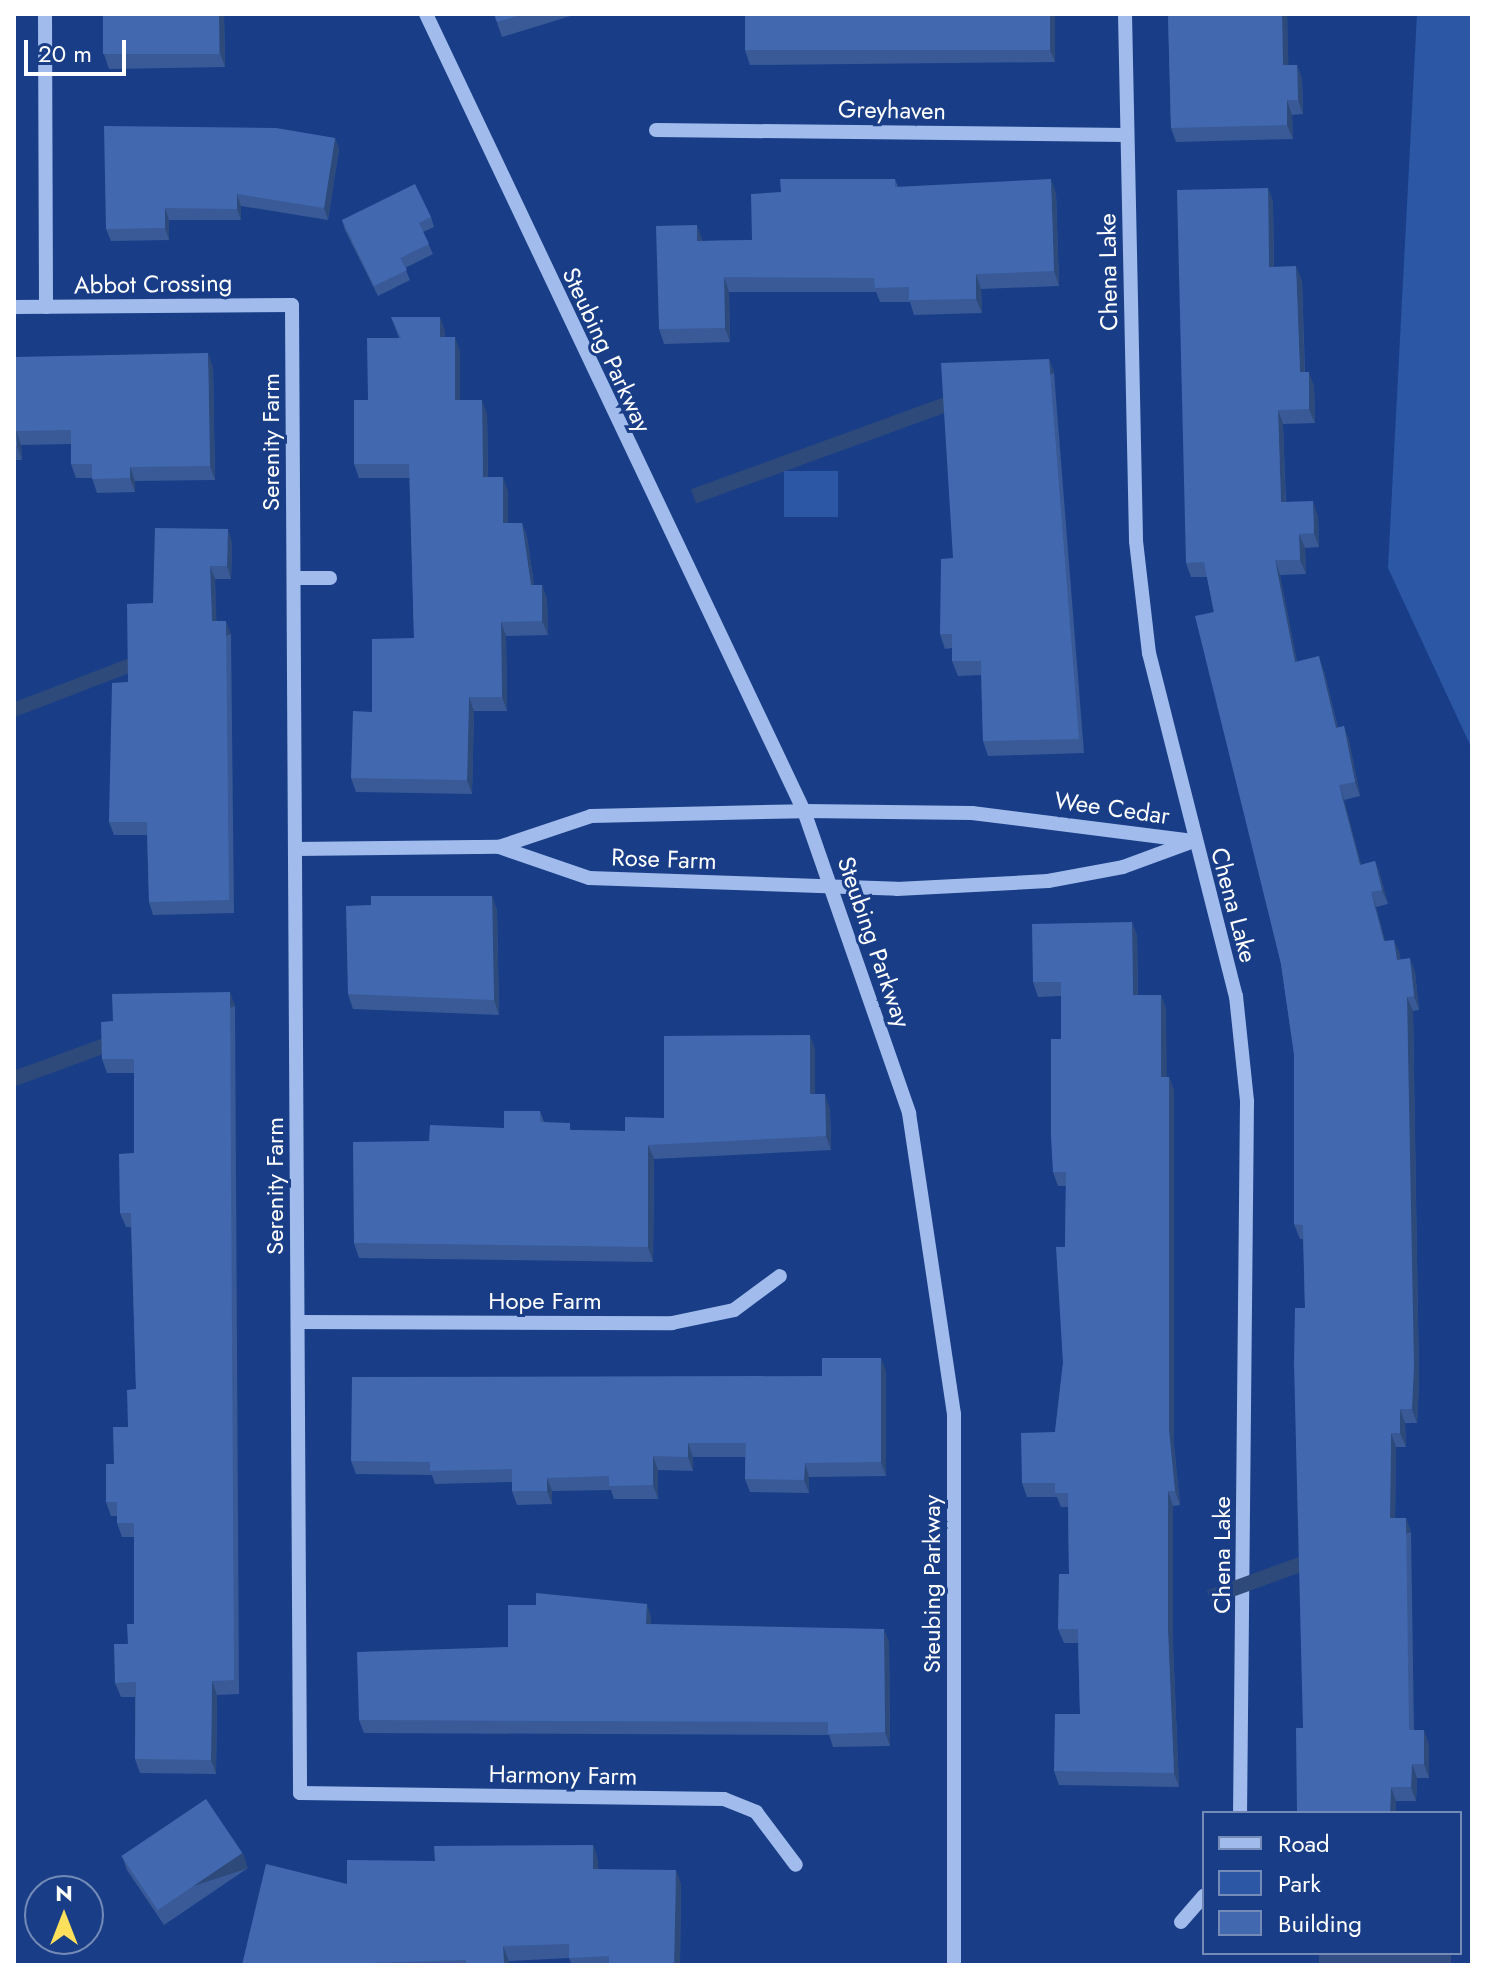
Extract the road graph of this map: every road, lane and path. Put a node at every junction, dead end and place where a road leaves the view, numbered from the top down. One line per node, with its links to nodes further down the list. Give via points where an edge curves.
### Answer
1 (45, 14): 8 (street)
2 (426, 14): 11 (street, Steubing Parkway)
3 (1125, 14): 5 (street, Chena Lake)
4 (656, 130): 5 (street, Greyhaven)
5 (1127, 135): 12 (street, Chena Lake, via 1136,541 1149,653)
6 (292, 305): 8 (street, Abbot Crossing); 9 (street, Serenity Farm)
7 (14, 307): 8 (street, Abbot Crossing)
8 (46, 307)
9 (294, 578): 10 (street); 14 (street, Serenity Farm)
10 (330, 578)
11 (804, 811): 12 (street, Wee Cedar, via 972,813); 13 (street, Rose Farm, via 591,816); 15 (street, Steubing Parkway)
12 (1193, 841): 15 (street, Wee Cedar, via 1123,867 1048,881); 19 (street, Chena Lake, via 1236,996 1247,1101)
13 (499, 847): 14 (street, Rose Farm); 15 (street, Rose Farm, via 589,878)
14 (295, 849): 17 (street, Serenity Farm)
15 (833, 887): 23 (street, Steubing Parkway, via 909,1113 954,1414)
16 (780, 1276): 17 (street, Hope Farm, via 734,1310 672,1323)
17 (298, 1322): 18 (street, Serenity Farm)
18 (300, 1793): 20 (street, Harmony Farm, via 724,1799 756,1812)
19 (1240, 1811)
20 (796, 1865)
21 (1202, 1898): 22 (street)
22 (1181, 1922)
23 (954, 1965)

